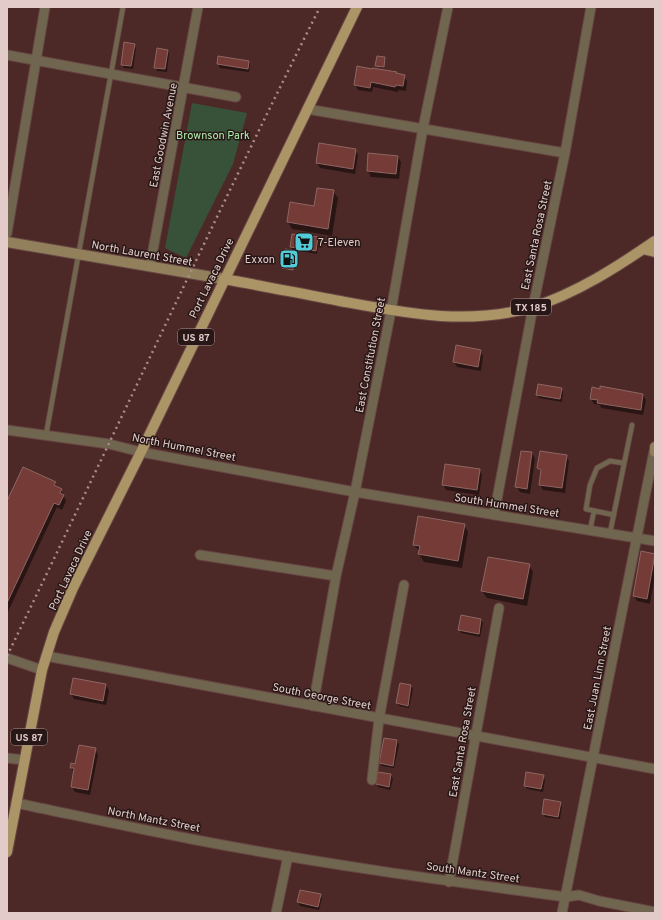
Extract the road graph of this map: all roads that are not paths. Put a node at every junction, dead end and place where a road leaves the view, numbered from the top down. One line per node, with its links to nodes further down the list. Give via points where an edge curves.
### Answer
1 (45, 7): 8 (street)
2 (123, 7): 9 (lane)
3 (198, 7): 10 (street, East Goodwin Avenue)
4 (357, 7): 12 (main road, Port Lavaca Drive / US 87)
5 (448, 7): 13 (street, East Constitution Street)
6 (591, 7): 14 (street, East Santa Rosa Street)
7 (7, 55): 8 (street)
8 (36, 60): 9 (street); 15 (street)
9 (111, 74): 10 (street); 20 (lane)
10 (184, 87): 11 (street); 21 (street, East Goodwin Avenue)
11 (236, 97)
12 (307, 108): 13 (street); 22 (main road, Port Lavaca Drive / US 87)
13 (423, 128): 14 (street); 24 (street, East Constitution Street)
14 (566, 153): 23 (street, East Santa Rosa Street)
15 (7, 233)
16 (655, 241): 18 (main road, TX 185)
17 (7, 242): 20 (main road, North Laurent Street / TX 185)
18 (643, 249): 19 (main road); 23 (main road, TX 185, via 574,291)
19 (655, 252)
20 (78, 254): 21 (main road, North Laurent Street / TX 185); 27 (lane)
21 (150, 266): 22 (main road, North Laurent Street / TX 185)
22 (224, 279): 24 (main road, North Laurent Street / TX 185); 29 (main road, Port Lavaca Drive / US 87)
23 (533, 307): 24 (main road, TX 185, via 485,316 447,318); 33 (street, East Santa Rosa Street)
24 (391, 310): 31 (street, East Constitution Street)
25 (632, 425): 30 (lane)
26 (7, 430): 27 (street, North Hummel Street)
27 (46, 435): 29 (street, North Hummel Street, via 109,444)
28 (655, 450): 37 (street, East Juan Linn Street)
29 (141, 452): 31 (street, North Hummel Street); 43 (main road, Port Lavaca Drive / US 87, via 73,588)
30 (623, 463): 32 (lane, via 610,461 597,468 590,485 586,509); 34 (lane)
31 (355, 492): 33 (street, South Hummel Street); 40 (street, East Constitution Street)
32 (594, 511): 34 (lane); 35 (lane)
33 (494, 515): 35 (street, South Hummel Street)
34 (614, 515): 36 (lane)
35 (590, 530): 36 (street, South Hummel Street)
36 (610, 534): 37 (street, South Hummel Street)
37 (636, 538): 38 (street, South Hummel Street); 50 (street, East Juan Linn Street)
38 (655, 541)
39 (200, 555): 40 (street)
40 (336, 576): 46 (street, East Constitution Street)
41 (404, 585): 47 (street)
42 (499, 608): 48 (street, East Santa Rosa Street)
43 (46, 656): 45 (main road, Port Lavaca Drive / US 87); 46 (street, South George Street)
44 (7, 658): 45 (street)
45 (42, 670): 51 (main road, US 87)
46 (313, 706): 47 (street, South George Street)
47 (379, 718): 48 (street, South George Street); 53 (street)
48 (476, 736): 50 (street, South George Street); 57 (street, East Santa Rosa Street)
49 (7, 758): 51 (street)
50 (594, 758): 52 (street, South George Street); 58 (street, East Juan Linn Street)
51 (24, 760): 54 (main road, US 87)
52 (655, 769)
53 (372, 780)
54 (16, 803): 55 (main road, US 87); 56 (street, North Mantz Street)
55 (7, 852)
56 (288, 856): 57 (street, South Mantz Street); 60 (street)
57 (449, 882): 58 (street, South Mantz Street)
58 (566, 896): 59 (street, South Mantz Street, via 579,895); 61 (street, East Juan Linn Street)
59 (655, 912)
60 (276, 913)
61 (562, 913)

